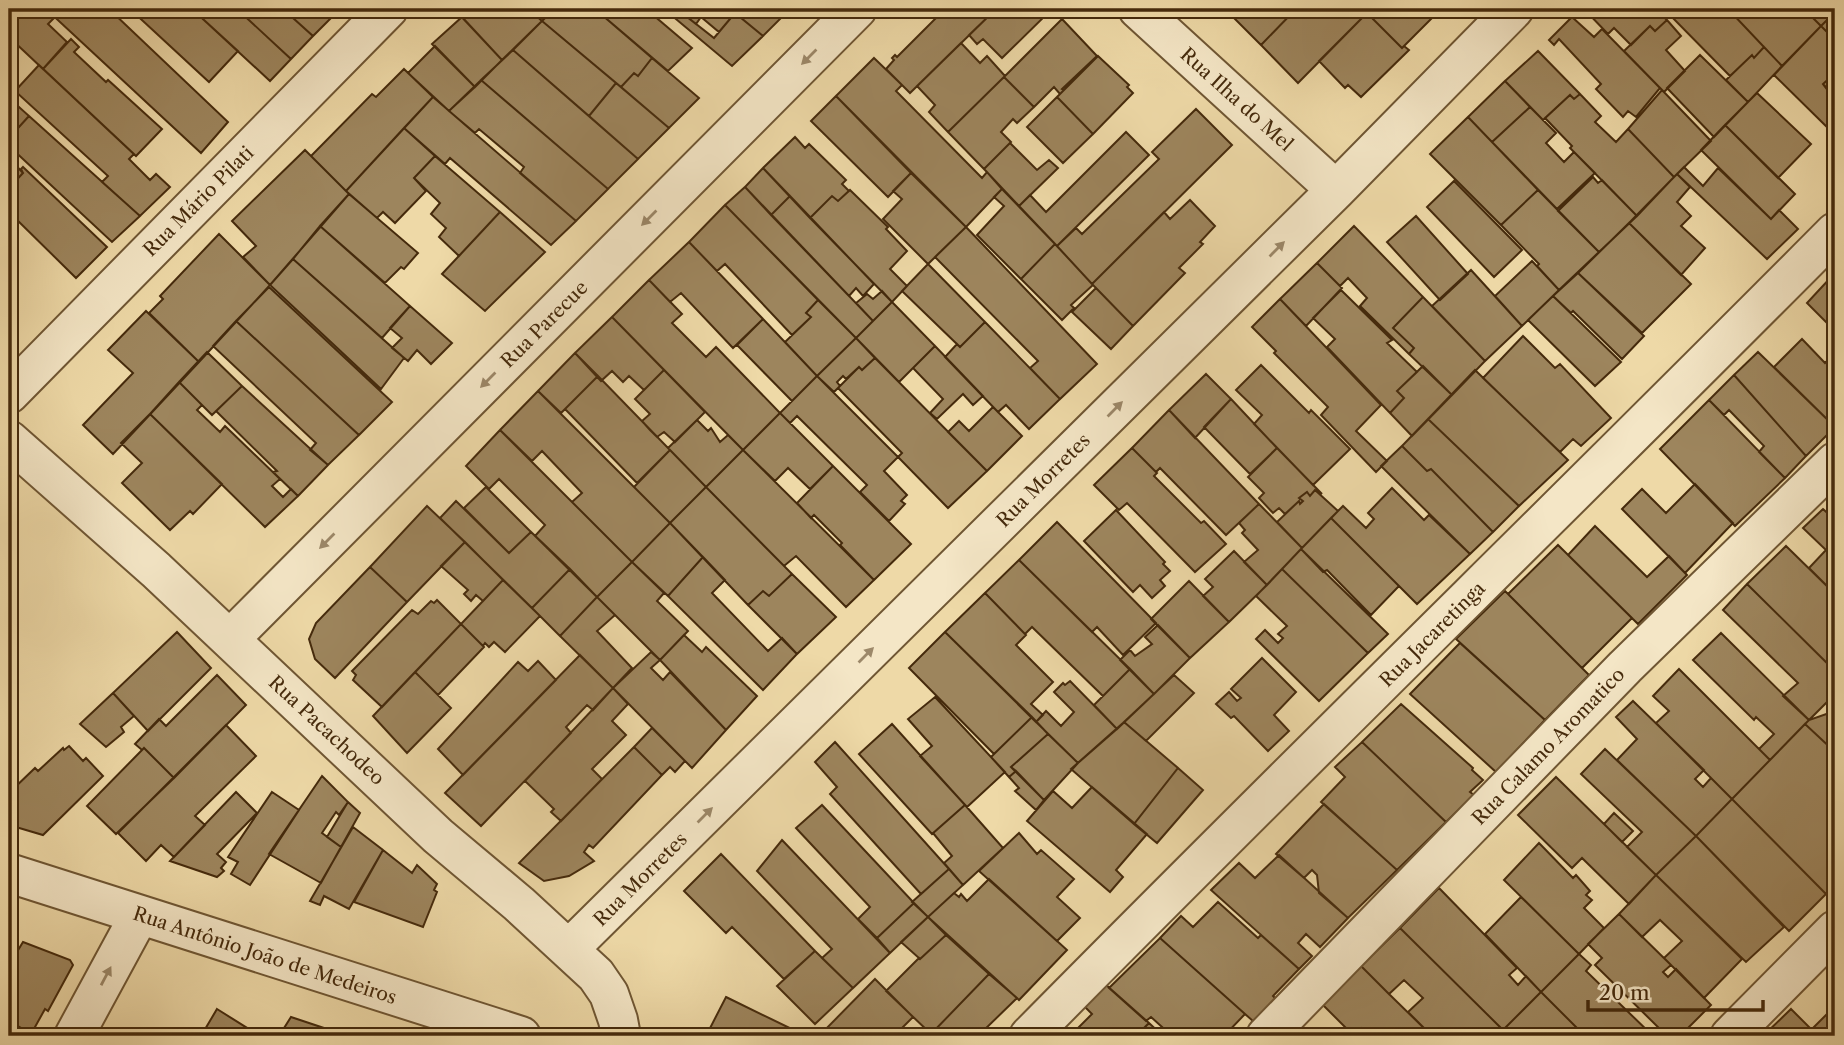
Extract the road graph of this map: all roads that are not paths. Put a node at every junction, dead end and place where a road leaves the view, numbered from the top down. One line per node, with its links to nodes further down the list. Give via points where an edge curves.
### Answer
1 (388, 9): 7 (street, Rua Mário Pilati)
2 (857, 9): 10 (street, Rua Parecue, one-way to 10)
3 (1138, 9): 5 (street, Rua Ilha do Mel)
4 (1514, 9): 5 (street, Rua Morretes)
5 (1336, 190): 14 (street, Rua Morretes, one-way to 5)
6 (1835, 232): 18 (street, Rua Jacaretinga)
7 (9, 394)
8 (9, 440): 10 (street, Rua Pacachodeo)
9 (1835, 462): 19 (street, Rua Calamo Aromatico, via 1625,667)
10 (230, 639): 14 (street, Rua Pacachodeo, via 438,836)
11 (9, 873): 12 (street, Rua Antônio João de Medeiros)
12 (139, 916): 15 (street, one-way to 12); 16 (street, Rua Antônio João de Medeiros)
13 (1835, 930): 20 (street)
14 (569, 949): 17 (street, Rua Pacachodeo, via 609,994)
15 (74, 1036)
16 (521, 1036)
17 (621, 1036)
18 (1029, 1036)
19 (1266, 1036)
20 (1730, 1036)

